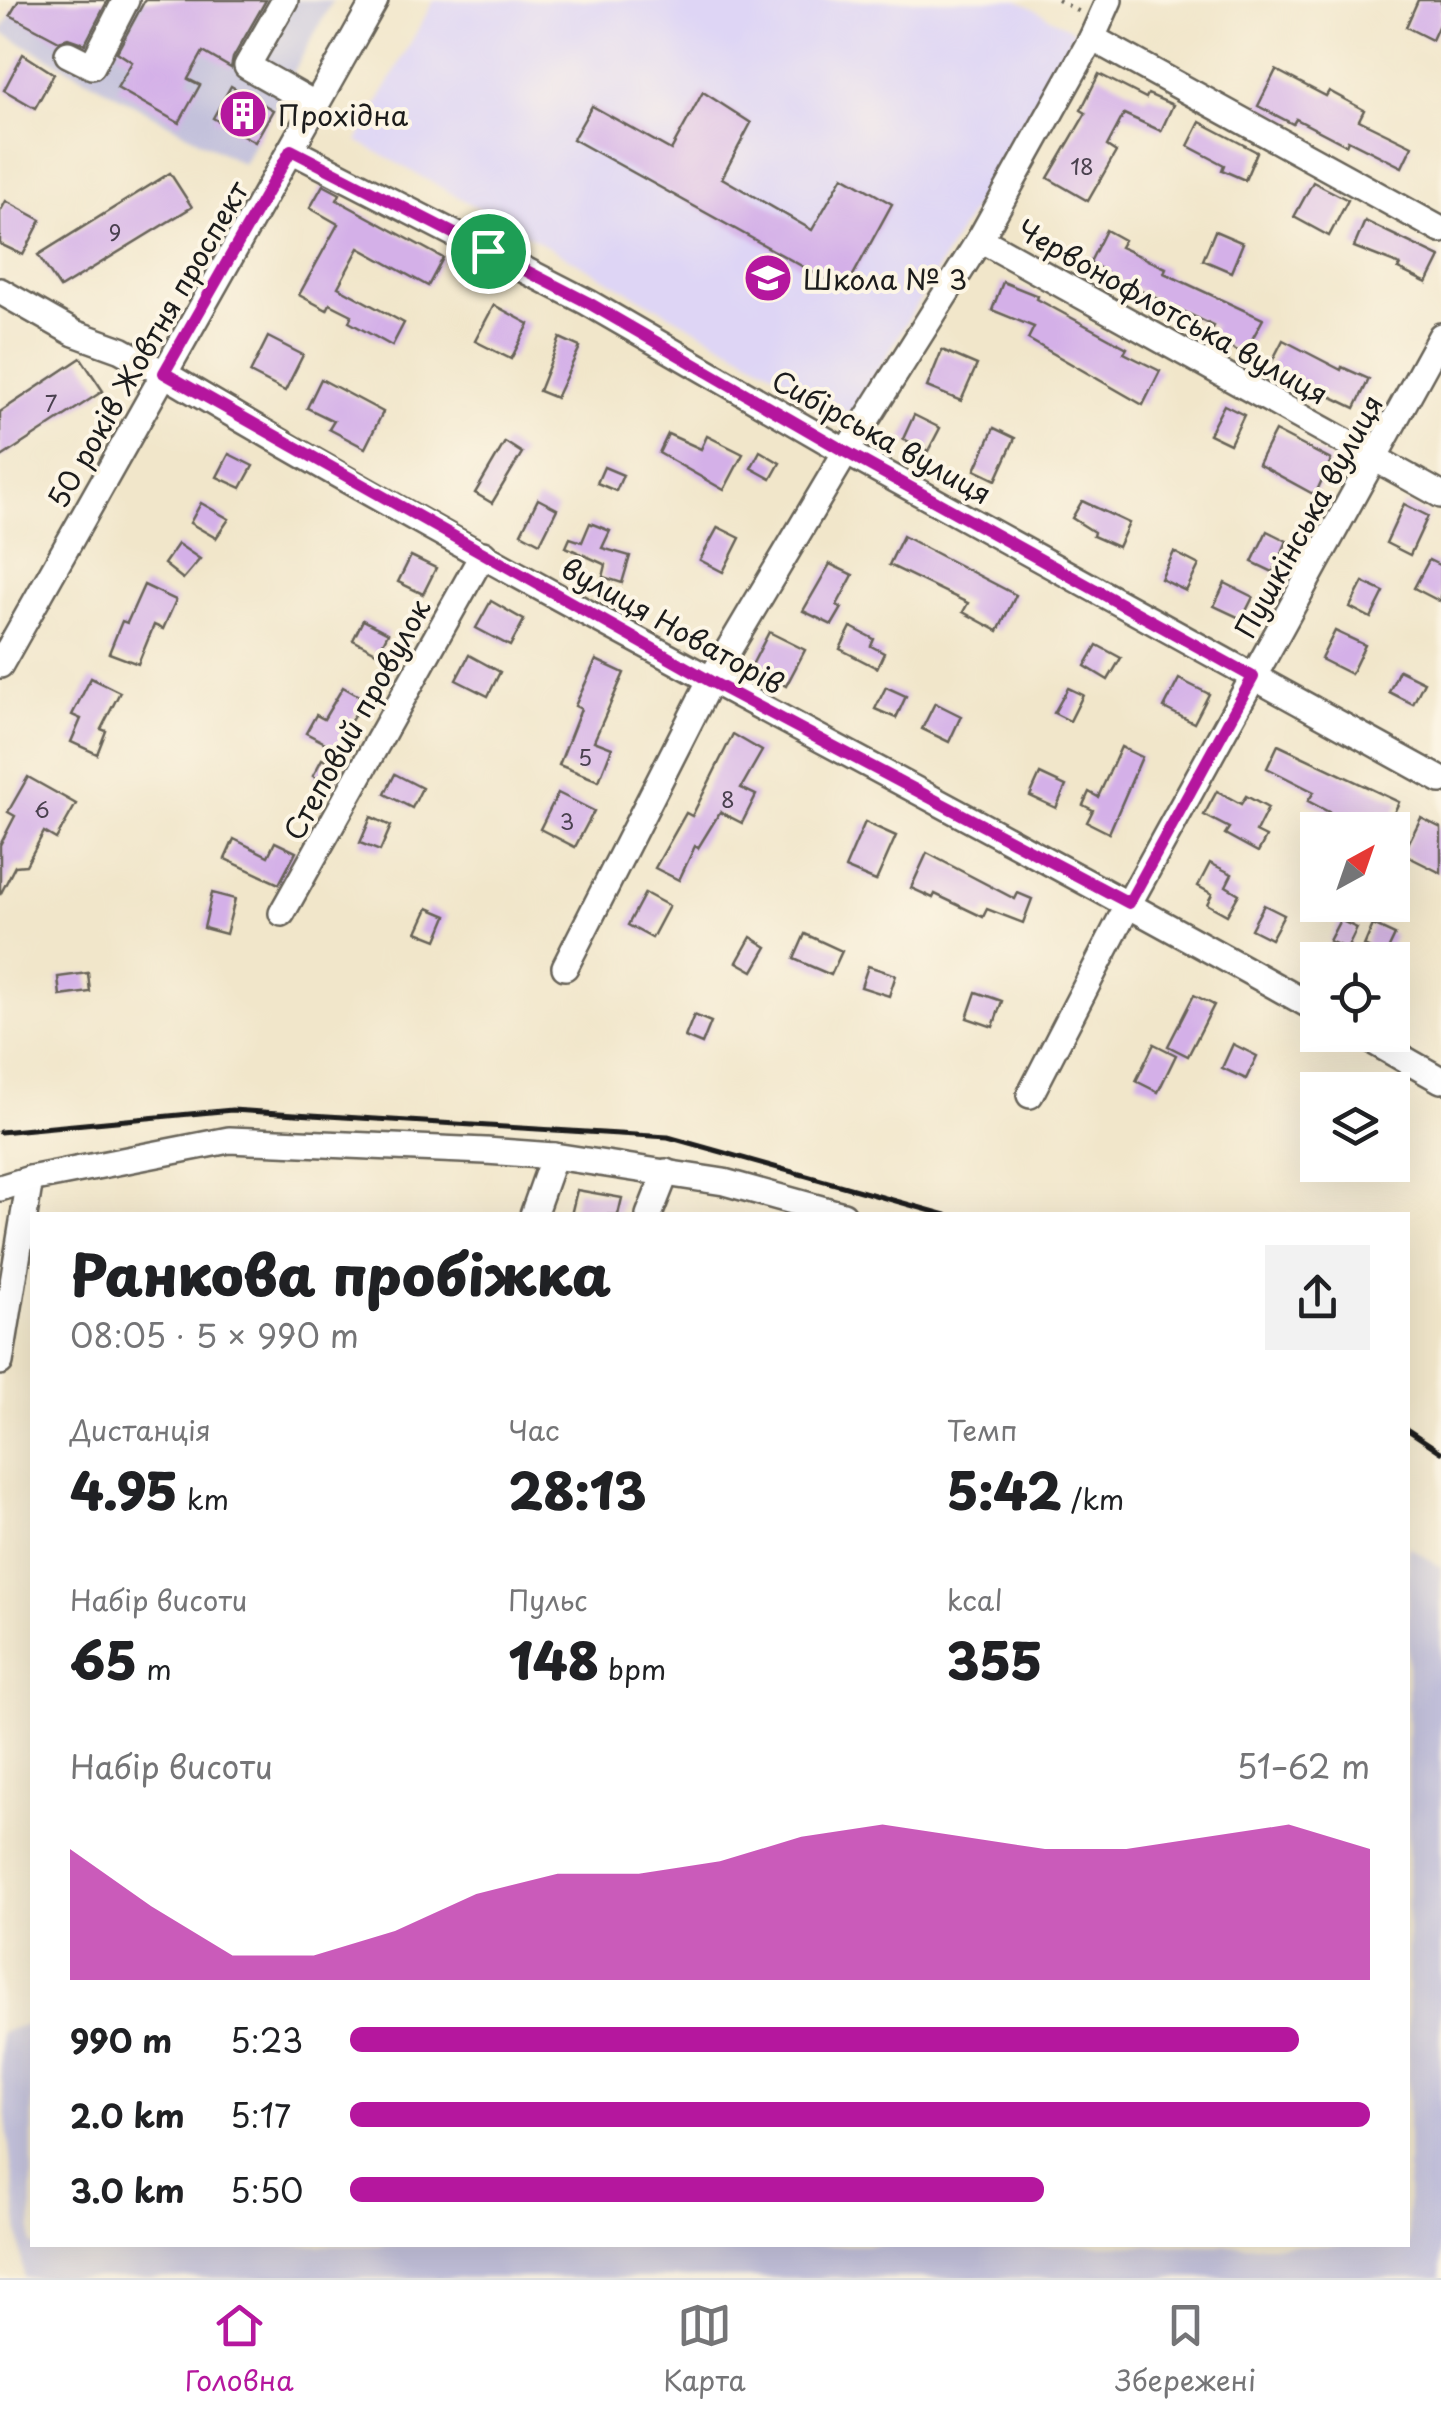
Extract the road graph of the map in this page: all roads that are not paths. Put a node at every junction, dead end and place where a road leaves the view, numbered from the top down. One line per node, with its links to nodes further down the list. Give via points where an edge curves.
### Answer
1 (126, 0): 6 (street, via 92,66)
2 (285, 0): 7 (street, via 248,66)
3 (375, 0): 7 (street, 50 років Жовтня проспект)
4 (1109, 0): 5 (street)
5 (1092, 38): 9 (street); 10 (street)
6 (68, 54)
7 (316, 105): 8 (street, 50 років Жовтня проспект)
8 (291, 150): 13 (street, 50 років Жовтня проспект); 14 (street, Сибірська вулиця, via 587,302)
9 (1441, 230)
10 (980, 239): 14 (street); 15 (street, Червонофлотська вулиця)
11 (0, 291): 13 (street, вулиця Новаторів)
12 (1441, 336): 15 (street, Пушкінська вулиця)
13 (164, 373): 17 (street, вулиця Новаторів); 18 (street, 50 років Жовтня проспект)
14 (846, 452): 19 (street, Сибірська вулиця); 20 (street)
15 (1374, 457): 16 (street, Червонофлотська вулиця); 19 (street, Пушкінська вулиця)
16 (1441, 495)
17 (483, 554): 20 (street, вулиця Новаторів); 23 (street, Степовий провулок)
18 (0, 665)
19 (1253, 677): 21 (street, Сибірська вулиця); 22 (street, Пушкінська вулиця)
20 (710, 681): 22 (street, вулиця Новаторів); 24 (street)
21 (1441, 780)
22 (1129, 903): 25 (street, вулиця Новаторів); 28 (street, Пушкінська вулиця)
23 (282, 913)
24 (564, 967)
25 (1300, 1000)
26 (1392, 1052): 27 (street)
27 (1441, 1080)
28 (1030, 1095)
29 (554, 1156): 30 (street); 31 (street, via 229,1140); 33 (street)
30 (666, 1172): 34 (street); 35 (street)
31 (30, 1179): 32 (street); 36 (street)
32 (0, 1188)
33 (535, 1212)
34 (649, 1212)
35 (832, 1212)
36 (0, 1362)

